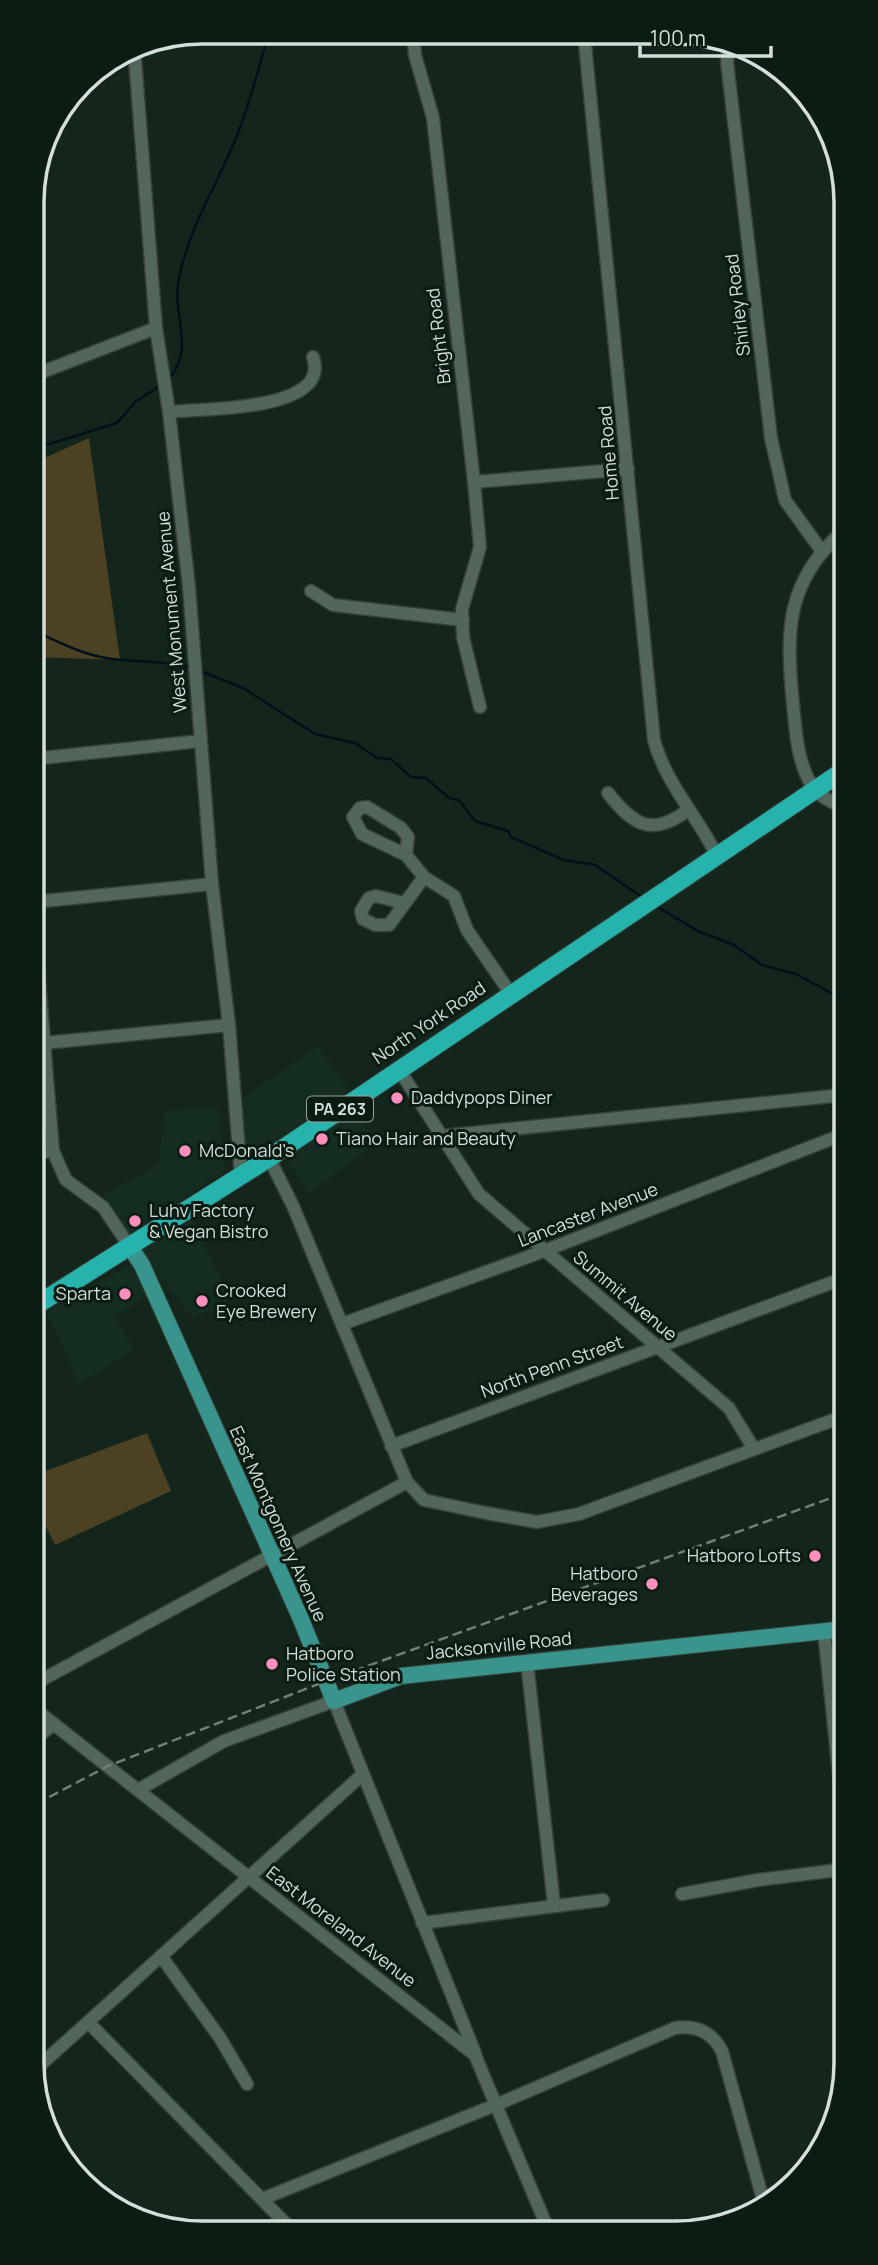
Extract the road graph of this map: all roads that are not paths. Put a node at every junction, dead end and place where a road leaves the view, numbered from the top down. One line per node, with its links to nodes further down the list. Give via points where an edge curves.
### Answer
1 (414, 44): 10 (street, Bright Road, via 433,118)
2 (585, 44): 9 (street, Home Road)
3 (728, 52): 12 (street, Shirley Road, via 771,438 785,500)
4 (135, 59): 5 (street, West Monument Avenue)
5 (156, 328): 7 (street); 8 (street, West Monument Avenue)
6 (313, 356): 8 (street, via 313,381 290,397)
7 (44, 372)
8 (169, 412): 16 (street, West Monument Avenue)
9 (628, 469): 10 (street); 22 (street, Home Road, via 654,740)
10 (474, 482): 14 (street, Bright Road, via 480,547)
11 (834, 539): 12 (street)
12 (821, 550): 19 (street, via 803,578 789,631 798,756)
13 (311, 592): 14 (street, via 333,605)
14 (463, 620): 15 (street, Bright Road)
15 (480, 707)
16 (200, 741): 17 (street); 26 (street, West Monument Avenue)
17 (44, 758)
18 (834, 776): 19 (highway, North York Road / PA 263)
19 (814, 789): 21 (street); 23 (highway, North York Road / PA 263)
20 (608, 793): 22 (street, via 629,817 650,827 666,825)
21 (834, 802)
22 (688, 810): 23 (street, Home Road)
23 (716, 854): 29 (highway, North York Road / PA 263)
24 (406, 855): 24 (street, via 362,834 354,824 355,813 367,807 401,828 408,836); 25 (street)
25 (424, 877): 28 (street); 29 (street, via 454,895 467,930)
26 (212, 884): 27 (street); 30 (street, West Monument Avenue)
27 (44, 901)
28 (404, 903)
29 (511, 994): 32 (highway, North York Road / PA 263)
30 (229, 1025): 31 (street); 40 (street, West Monument Avenue)
31 (44, 1043)
32 (398, 1068): 35 (street, Summit Avenue); 39 (highway, North York Road / PA 263)
33 (44, 1082): 37 (street)
34 (834, 1096): 35 (street)
35 (443, 1136): 42 (street, Summit Avenue, via 479,1194)
36 (834, 1138): 42 (street, Lancaster Avenue)
37 (53, 1151): 38 (street); 41 (street, via 66,1180 103,1207)
38 (44, 1152)
39 (269, 1158): 40 (highway, North York Road / PA 263); 45 (street)
40 (241, 1175): 41 (highway, North York Road / PA 263)
41 (130, 1247): 44 (highway, North York Road / PA 263); 51 (main road, East Montgomery Avenue)
42 (544, 1251): 45 (street, Lancaster Avenue); 46 (street, Summit Avenue)
43 (834, 1282): 46 (street, North Penn Street)
44 (44, 1300)
45 (342, 1324): 48 (street)
46 (659, 1346): 48 (street, North Penn Street); 49 (street, Summit Avenue, via 729,1408)
47 (834, 1420): 49 (street)
48 (391, 1446): 50 (street)
49 (754, 1449): 50 (street, via 579,1514 537,1522 424,1500)
50 (407, 1482): 51 (street)
51 (272, 1555): 55 (street); 56 (main road, East Montgomery Avenue)
52 (834, 1630): 53 (main road, Jacksonville Road)
53 (824, 1631): 54 (main road, Jacksonville Road); 57 (street)
54 (527, 1662): 56 (main road, Jacksonville Road, via 401,1676); 67 (street)
55 (44, 1679)
56 (334, 1702): 61 (street, East Montgomery Avenue); 62 (street, Jacksonville Road, via 224,1741)
57 (834, 1708)
58 (44, 1716): 59 (street, East Moreland Avenue)
59 (54, 1724): 60 (street); 62 (street, East Moreland Avenue)
60 (44, 1732)
61 (363, 1774): 64 (street); 68 (street, East Montgomery Avenue)
62 (138, 1790): 64 (street, East Moreland Avenue)
63 (834, 1870): 65 (street)
64 (248, 1877): 69 (street); 71 (street, East Moreland Avenue)
65 (682, 1894)
66 (603, 1900): 67 (street)
67 (554, 1905): 68 (street)
68 (422, 1923): 71 (street, East Montgomery Avenue)
69 (162, 1956): 70 (street); 73 (street)
70 (88, 2022): 72 (street); 76 (street)
71 (475, 2055): 74 (street, East Moreland Avenue)
72 (44, 2062)
73 (247, 2084)
74 (498, 2104): 75 (street, via 675,2028 697,2028 722,2051); 76 (street); 78 (street, East Moreland Avenue)
75 (762, 2196)
76 (262, 2199): 77 (street)
77 (283, 2221)
78 (545, 2221)

